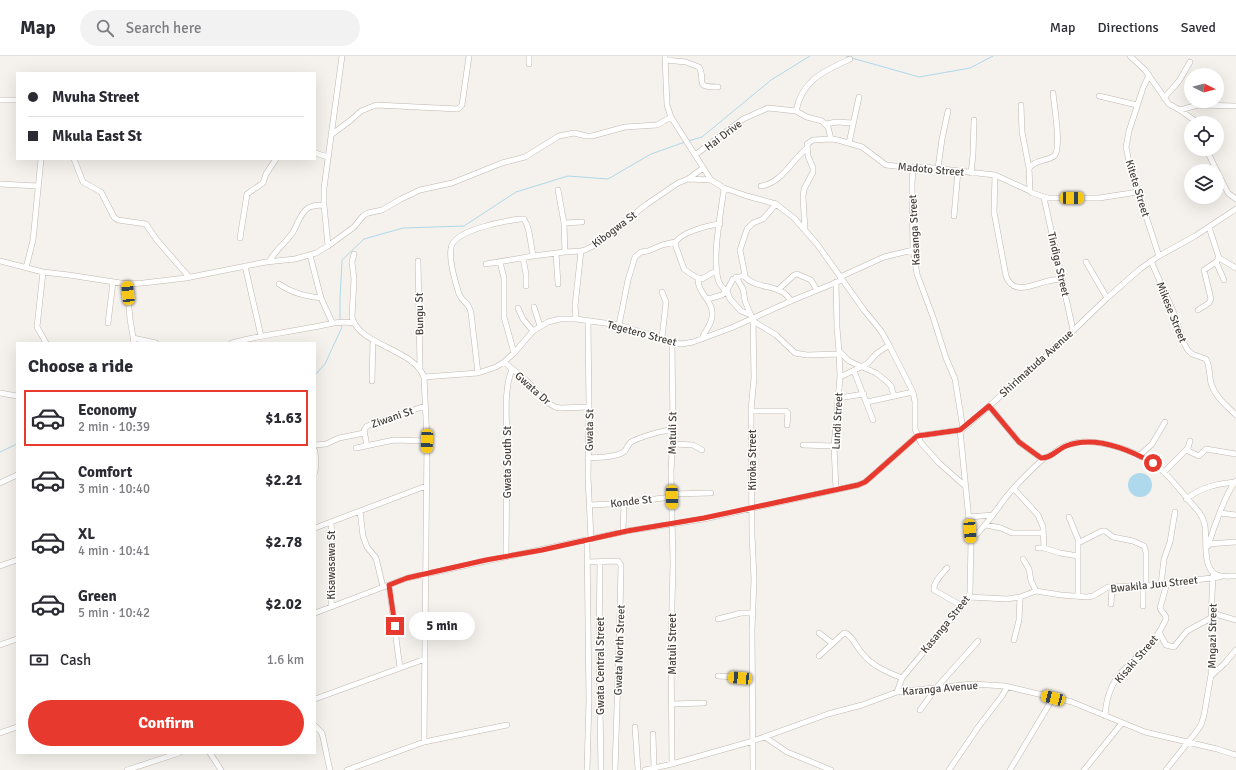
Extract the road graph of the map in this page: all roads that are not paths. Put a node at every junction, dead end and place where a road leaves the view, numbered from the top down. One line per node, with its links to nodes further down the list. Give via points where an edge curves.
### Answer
1 (342, 56): 28 (street)
2 (469, 56): 28 (street, via 462,105 458,109 376,105 362,111)
3 (529, 56): 8 (street)
4 (1130, 56): 9 (street)
5 (665, 58): 10 (street, via 699,67 703,86); 24 (street, via 667,105)
6 (850, 59): 21 (street, via 809,83 800,96)
7 (1190, 62): 14 (street, via 1179,81)
8 (529, 64)
9 (1149, 75): 14 (street); 18 (street, Kitete Street)
10 (718, 87)
11 (1053, 93): 42 (street, via 1057,152 1055,156 1037,162)
12 (1099, 96): 18 (street)
13 (859, 97): 26 (street)
14 (1164, 98): 20 (street)
15 (0, 100): 16 (street)
16 (16, 100)
17 (1021, 105): 42 (street, via 1022,132)
18 (1137, 105): 54 (street, Kitete Street, via 1128,131 1126,147)
19 (1236, 106): 20 (street, via 1198,105)
20 (1180, 110): 23 (street)
21 (796, 111): 27 (street, Hai Drive); 33 (street, Hai Drive, via 775,108 762,110 743,119)
22 (948, 111): 41 (street)
23 (1188, 116)
24 (671, 117): 33 (street); 68 (street, via 657,125 625,127 592,136 574,133 559,136 525,157 452,183 420,190 382,210 368,213 346,234)
25 (974, 120): 44 (street)
26 (853, 123): 27 (street); 30 (street)
27 (826, 124): 29 (street)
28 (331, 135): 35 (street)
29 (831, 139): 30 (street, Madoto Street); 31 (street, Madoto Street, via 813,140 807,144)
30 (849, 143): 40 (street, Madoto Street, via 862,147 886,165)
31 (807, 148): 50 (street, Madoto Street, via 793,160 778,179); 65 (street, via 813,172 804,189)
32 (316, 153): 35 (street)
33 (695, 155): 39 (street)
34 (1210, 156): 56 (street, via 1228,192)
35 (328, 157): 58 (street)
36 (41, 160): 49 (street)
37 (74, 160): 92 (street, via 83,182 101,192 114,217 118,220 146,224 156,240)
38 (275, 160): 66 (street, via 263,183 247,194)
39 (703, 168): 46 (street); 47 (street)
40 (913, 168): 41 (street, Madoto Street); 69 (street, Kasanga Street)
41 (938, 168): 43 (street, Madoto Street)
42 (1029, 168): 53 (street)
43 (958, 171): 44 (street, Madoto Street); 60 (street)
44 (971, 173): 45 (street, Madoto Street)
45 (995, 175): 53 (street, Madoto Street); 96 (street, via 994,212 1008,282 1018,287)
46 (688, 179): 47 (street, Kibogwa St); 70 (street, Kibogwa St, via 647,204 595,245)
47 (711, 180): 51 (street)
48 (0, 184): 49 (street)
49 (38, 186): 87 (street, via 33,240)
50 (761, 186)
51 (724, 188): 57 (street); 63 (street)
52 (558, 190): 62 (street)
53 (1030, 191): 55 (street)
54 (1138, 192): 55 (street, via 1108,198); 76 (street, Kitete Street)
55 (1044, 198): 96 (street, Tindiga Street)
56 (1236, 199)
57 (776, 204): 65 (street); 91 (street, via 763,219 747,229 740,250)
58 (324, 205): 68 (street); 82 (street, via 314,206 303,212 294,231)
59 (1236, 209): 64 (street, Shirimatuda Avenue)
60 (954, 216)
61 (582, 222): 62 (street)
62 (564, 223): 71 (street)
63 (720, 224): 67 (street, via 688,233); 90 (street, via 716,254)
64 (1209, 226): 76 (street, Shirimatuda Avenue); 78 (street)
65 (805, 230): 95 (street)
66 (240, 238)
67 (676, 242): 93 (street, via 684,269); 121 (street, via 641,252 635,257)
68 (328, 246): 74 (street)
69 (914, 250): 95 (street, Tegetero Street, via 884,256); 162 (street, Kasanga Street, via 920,284 955,379)
70 (581, 251): 71 (street, Kibogwa St); 116 (street)
71 (565, 252): 72 (street, Kibogwa St)
72 (556, 253): 75 (street, Kibogwa St); 102 (street)
73 (354, 254): 120 (street)
74 (310, 255): 82 (street); 108 (street)
75 (533, 256): 77 (street, Kibogwa St); 142 (street, via 524,219 487,225 460,236 452,243 451,259 459,294 470,306)
76 (1159, 256): 81 (street, Shirimatuda Avenue)
77 (523, 258): 83 (street, Kibogwa St); 103 (street)
78 (1218, 260): 88 (street); 97 (street); 114 (street, via 1204,270 1211,298 1209,303)
79 (0, 261): 87 (street)
80 (418, 261): 139 (street, Bungu St)
81 (1151, 261): 109 (street, Shirimatuda Avenue); 157 (street, Mikese Street, via 1187,349 1192,354 1206,359 1216,395)
82 (269, 262): 86 (street)
83 (500, 262): 85 (street, Kibogwa St); 135 (street, via 504,278 504,317)
84 (1086, 262): 109 (street)
85 (486, 264)
86 (245, 266): 92 (street); 125 (street)
87 (26, 268): 89 (street)
88 (1236, 268)
89 (43, 272): 98 (street); 130 (street, via 37,327)
90 (717, 272): 93 (street, via 702,279); 107 (street, via 720,284)
91 (744, 276): 94 (street); 104 (street, via 751,281)
92 (189, 277): 100 (street)
93 (698, 278): 110 (street, via 699,288)
94 (736, 278): 107 (street); 115 (street, Kiroka Street, via 743,289)
95 (841, 278): 99 (street, Tegetero Street); 134 (street)
96 (1063, 280): 123 (street, Tindiga Street)
97 (1224, 280)
98 (113, 282): 100 (street); 119 (street)
99 (836, 282): 105 (street, Tegetero Street); 136 (street, Lundi Street)
100 (127, 284): 129 (street)
101 (279, 284): 108 (street, via 303,296)
102 (558, 284)
103 (526, 286)
104 (779, 290): 105 (street, via 797,274 811,280); 111 (street, via 788,295)
105 (817, 290): 111 (street, Tegetero Street)
106 (662, 292): 126 (street, via 666,302)
107 (726, 292): 110 (street); 115 (street, via 741,311)
108 (321, 298): 118 (street)
109 (1107, 298): 123 (street, Shirimatuda Avenue)
110 (708, 299): 127 (street, via 712,319)
111 (791, 301): 115 (street, Tegetero Street)
112 (534, 307): 122 (street)
113 (518, 308): 124 (street)
114 (1198, 310)
115 (752, 318): 127 (street, Tegetero Street); 136 (street, via 795,353); 156 (street, Kiroka Street)
116 (576, 319): 117 (street, Tegetero Street); 122 (street, Tegetero Street, via 560,319)
117 (588, 321): 121 (street, Tegetero Street); 155 (street, Gwata St)
118 (332, 322): 120 (street); 125 (street)
119 (108, 323)
120 (354, 323): 128 (street)
121 (619, 325): 126 (street, Tegetero Street)
122 (540, 326): 124 (street, Tegetero Street)
123 (1074, 330): 154 (street, Shirimatuda Avenue)
124 (533, 331): 135 (street, Tegetero Street)
125 (261, 336): 132 (street)
126 (662, 338): 133 (street, Tegetero Street)
127 (702, 339): 133 (street, Tegetero Street, via 682,344)
128 (373, 340): 139 (street, via 401,354); 145 (street)
129 (134, 341): 131 (street)
130 (45, 342)
131 (145, 342)
132 (236, 342)
133 (672, 342): 161 (street, Matuli St)
134 (889, 345): 138 (street); 146 (street)
135 (514, 353): 137 (street, Tegetero Street)
136 (839, 353): 138 (street, via 849,361); 144 (street, Lundi Street)
137 (504, 362): 140 (street, Gwata Dr); 142 (street, Tegetero Street)
138 (863, 366): 141 (street); 150 (street, via 885,380 891,386)
139 (420, 368): 143 (street)
140 (512, 369): 155 (street, Gwata Dr, via 555,407); 211 (street, Gwata South St, via 508,378 506,398)
141 (854, 371): 144 (street); 148 (street)
142 (478, 372): 143 (street, Tegetero Street)
143 (424, 377): 153 (street)
144 (840, 377): 151 (street, Lundi Street)
145 (372, 381)
146 (913, 392): 150 (street); 164 (street)
147 (0, 393): 149 (street)
148 (864, 394): 151 (street); 152 (street)
149 (16, 396)
150 (894, 396): 152 (street)
151 (838, 398): 171 (street, Lundi Street)
152 (867, 402): 158 (street)
153 (425, 406): 163 (street, Ziwani St, via 367,426); 165 (street)
154 (989, 406): 162 (street, Shirimatuda Avenue); 178 (street, via 1019,442)
155 (589, 407): 177 (street, Gwata St)
156 (752, 411): 160 (street, via 786,411); 192 (street, Kiroka Street)
157 (1236, 415)
158 (873, 420)
159 (1165, 422): 176 (street, via 1152,444)
160 (787, 425)
161 (673, 429): 167 (street, Matuli St); 177 (street, via 629,443 624,453)
162 (962, 430): 164 (street); 184 (street, Kasanga Street)
163 (364, 432): 168 (street, Ziwani St); 170 (street, Ziwani St)
164 (917, 436): 184 (street, via 935,459); 186 (street, via 865,482)
165 (427, 441): 170 (street, via 394,440); 183 (street)
166 (1190, 441): 174 (street)
167 (673, 444): 173 (street, via 693,445); 188 (street, Matuli St)
168 (316, 445)
169 (803, 445): 171 (street)
170 (367, 446): 172 (street)
171 (834, 446): 186 (street, Lundi Street)
172 (356, 448)
173 (702, 450)
174 (1186, 450): 175 (street, via 1199,456 1206,449); 179 (street)
175 (1236, 454)
176 (1139, 456): 178 (street, Mngazi Street, via 1109,445 1081,442 1061,448); 179 (street, Mngazi Street)
177 (588, 458): 191 (street, Gwata St)
178 (1044, 458): 185 (street, Mngazi Street)
179 (1164, 472): 189 (street, Mngazi Street)
180 (16, 475): 182 (street)
181 (1235, 482): 189 (street, via 1201,489); 195 (street)
182 (0, 483)
183 (426, 486): 193 (street); 219 (street)
184 (965, 486): 198 (street, Kasanga Street)
185 (1014, 489): 196 (street, Mngazi Street); 205 (street, via 1038,515)
186 (836, 490): 192 (street)
187 (710, 493): 188 (street, Konde St)
188 (672, 495): 190 (street, Konde St); 201 (street, Matuli St)
189 (1186, 498): 210 (street, Mngazi Street, via 1202,517)
190 (624, 502): 191 (street, Konde St); 204 (street)
191 (590, 505): 206 (street, Gwata St)
192 (752, 508): 201 (street); 236 (street, Kiroka Street)
193 (360, 511): 200 (street); 226 (street, via 367,547 376,558)
194 (1175, 512): 223 (street)
195 (1220, 513): 197 (street); 210 (street)
196 (993, 515): 198 (street); 202 (street, Mngazi Street)
197 (1236, 515)
198 (969, 517): 207 (street, Kasanga Street)
199 (1069, 517): 209 (street)
200 (331, 522): 203 (street); 235 (street, Kisawasawa St)
201 (672, 524): 204 (street); 262 (street, Matuli Street)
202 (986, 525): 205 (street, via 1012,533); 207 (street, Mngazi Street)
203 (316, 528)
204 (623, 532): 206 (street)
205 (1043, 533): 212 (street, via 1041,548)
206 (589, 540): 211 (street); 216 (street, Gwata St)
207 (971, 540): 230 (street, Kasanga Street)
208 (1236, 542): 210 (street)
209 (1078, 543): 212 (street); 225 (street, via 1105,531 1113,537 1144,546)
210 (1208, 547): 220 (street, Mngazi Street, via 1207,562)
211 (506, 556): 219 (street)
212 (1078, 556): 229 (street)
213 (1023, 559): 228 (street)
214 (16, 560): 217 (street)
215 (600, 562): 216 (street, Gwata North Street); 288 (street, Gwata Central Street); 289 (street, Gwata North Street, via 618,561 621,565)
216 (588, 564): 287 (street, Gwata St)
217 (0, 566)
218 (947, 568): 233 (street, via 934,586 934,590)
219 (426, 574): 224 (street); 250 (street)
220 (1213, 575): 221 (street, Bwakila Juu Street); 222 (street, Bwakila Juu Street); 238 (street, Mngazi Street)
221 (1236, 576)
222 (1167, 583): 223 (street, Bwakila Juu Street); 241 (street, Kisaki Street, via 1160,608 1166,619)
223 (1161, 584): 225 (street, Bwakila Juu Street)
224 (389, 585): 226 (street); 251 (street)
225 (1145, 586): 227 (street, Bwakila Juu Street); 234 (street)
226 (383, 587): 235 (street)
227 (1112, 588): 229 (street, Bwakila Juu Street, via 1108,587 1093,596); 232 (street)
228 (1036, 591): 229 (street, Bwakila Juu Street); 231 (street, Bwakila Juu Street)
229 (1078, 596)
230 (969, 597): 231 (street, Bwakila Juu Street); 233 (street, Kasanga Street)
231 (1020, 597): 244 (street, via 1019,620)
232 (1111, 604)
233 (962, 606): 255 (street, Kasanga Street)
234 (1143, 606)
235 (331, 607): 237 (street)
236 (753, 612): 239 (street); 254 (street, Kiroka Street)
237 (316, 613)
238 (1212, 615): 240 (street); 241 (street, via 1187,631 1174,647 1166,645); 253 (street, Mngazi Street)
239 (718, 619)
240 (1236, 620)
241 (1159, 632): 264 (street, Kisaki Street, via 1148,648 1120,674 1109,693)
242 (819, 633): 246 (street)
243 (16, 639): 247 (street)
244 (1014, 640)
245 (978, 641): 257 (street)
246 (832, 643): 249 (street); 255 (street, via 846,633 872,663)
247 (0, 644)
248 (1236, 650): 253 (street)
249 (819, 656)
250 (426, 659): 251 (street); 274 (street)
251 (400, 668): 260 (street)
252 (718, 676): 254 (street)
253 (1211, 676): 275 (street, Mngazi Street, via 1201,725)
254 (752, 678): 273 (street, Kiroka Street)
255 (902, 678): 258 (street, Kasanga Street)
256 (1007, 687): 257 (street, Karanga Avenue, via 972,684); 259 (street, Karanga Avenue); 294 (street)
257 (937, 688): 258 (street, Karanga Avenue); 263 (street)
258 (897, 692): 272 (street, Karanga Avenue)
259 (1053, 698): 264 (street, Karanga Avenue, via 1072,702); 295 (street)
260 (316, 699)
261 (704, 703): 262 (street)
262 (672, 704): 280 (street, Matuli Street)
263 (920, 710)
264 (1104, 716): 265 (street, Karanga Avenue)
265 (1122, 723): 275 (street, Karanga Avenue, via 1145,732); 296 (street)
266 (507, 726): 274 (street)
267 (16, 727): 270 (street)
268 (316, 727): 285 (street, via 322,733)
269 (635, 727): 290 (street)
270 (0, 734)
271 (653, 734): 281 (street)
272 (765, 737): 273 (street, Karanga Avenue); 293 (street, via 787,752)
273 (753, 741): 280 (street, Karanga Avenue); 292 (street, Kiroka Street)
274 (424, 742): 286 (street)
275 (1188, 742): 278 (street, Karanga Avenue); 297 (street, Mngazi Street)
276 (173, 754): 279 (street)
277 (211, 754): 284 (street)
278 (1236, 755)
279 (162, 756): 283 (street)
280 (672, 764): 282 (street, Karanga Avenue)
281 (654, 768): 282 (street, Karanga Avenue); 291 (street, Karanga Avenue)
282 (662, 768)
283 (127, 770)
284 (221, 770)
285 (330, 770)
286 (348, 770)
287 (587, 770)
288 (601, 770)
289 (616, 770)
290 (638, 770)
291 (645, 770)
292 (753, 770)
293 (831, 770)
294 (949, 770)
295 (1010, 770)
296 (1084, 770)
297 (1166, 770)

